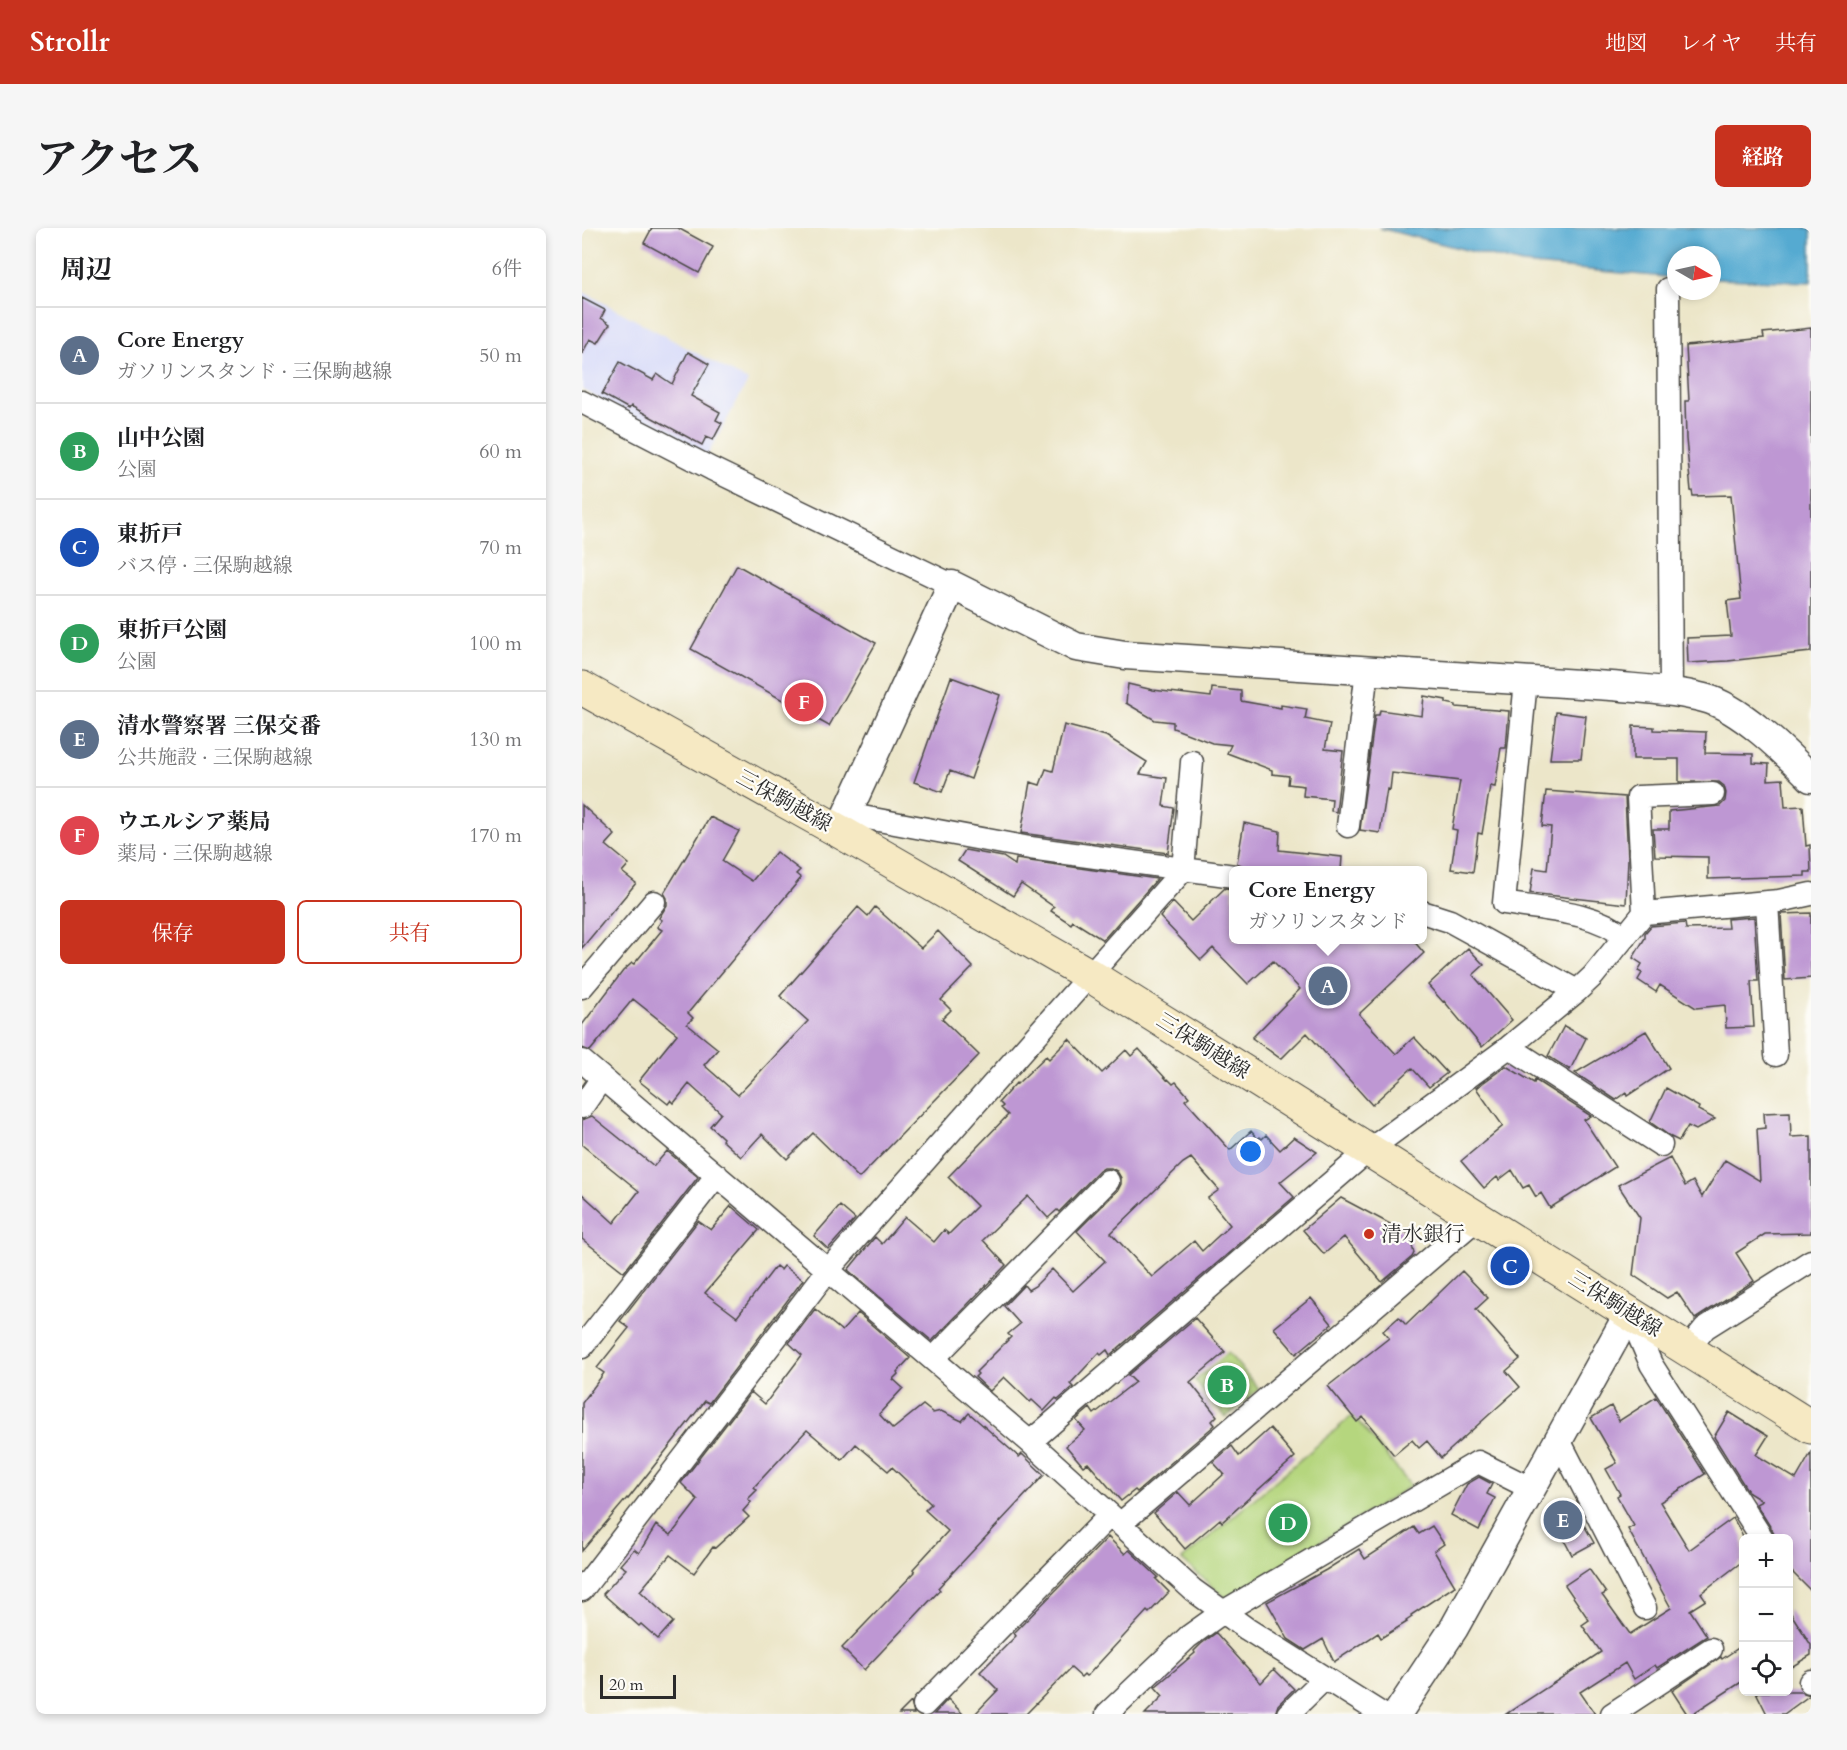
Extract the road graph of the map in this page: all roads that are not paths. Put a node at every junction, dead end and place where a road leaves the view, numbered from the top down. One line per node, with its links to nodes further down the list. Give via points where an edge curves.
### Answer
1 (1668, 300): 7 (street)
2 (582, 402): 3 (street)
3 (952, 585): 4 (street, via 1076,647 1125,655); 11 (street)
4 (1367, 670): 5 (street); 12 (street)
5 (1526, 681): 7 (street); 20 (street, via 1504,903 1585,917)
6 (582, 688): 11 (main road, 三保駒越線)
7 (1671, 692): 9 (street, via 1706,698 1736,712)
8 (1192, 762): 13 (street)
9 (1811, 778)
10 (1713, 794): 18 (street, via 1638,797)
11 (842, 823): 13 (street); 21 (main road, 三保駒越線)
12 (1348, 826)
13 (1184, 870): 14 (street); 21 (street)
14 (1229, 876)
15 (1811, 894): 17 (street)
16 (654, 902): 22 (street)
17 (1767, 902): 18 (street); 25 (street)
18 (1644, 913): 20 (street)
19 (1427, 914): 23 (street, via 1450,921)
20 (1625, 937): 23 (street)
21 (1091, 976): 30 (main road, 三保駒越線); 35 (street)
22 (582, 987)
23 (1577, 991): 24 (street)
24 (1509, 1047): 29 (street); 30 (street)
25 (1776, 1055)
26 (582, 1061): 27 (street)
27 (602, 1078): 28 (street); 31 (street)
28 (582, 1107)
29 (1660, 1145)
30 (1369, 1150): 33 (main road, 三保駒越線); 42 (street)
31 (717, 1175): 35 (street); 37 (street)
32 (1108, 1181): 39 (street)
33 (1478, 1218): 36 (main road, 三保駒越線); 44 (street)
34 (1811, 1261): 38 (street, via 1705,1328)
35 (828, 1270): 39 (street); 46 (street)
36 (1629, 1313): 38 (main road, 三保駒越線); 41 (street); 45 (street, via 1651,1364)
37 (582, 1347)
38 (1688, 1349): 40 (main road, 三保駒越線)
39 (933, 1359): 42 (street)
40 (1811, 1427)
41 (1559, 1440): 43 (street); 47 (street)
42 (1030, 1442): 44 (street)
43 (1532, 1489): 48 (street, via 1478,1462); 55 (street, via 1454,1628)
44 (1115, 1519): 48 (street, via 1192,1590); 51 (street)
45 (1759, 1534)
46 (582, 1590)
47 (1645, 1608)
48 (1223, 1612): 50 (street); 52 (street, via 1188,1637)
49 (1711, 1649): 56 (street)
50 (1325, 1678): 53 (street); 54 (street)
51 (924, 1705)
52 (1107, 1714)
53 (1288, 1714)
54 (1382, 1714)
55 (1397, 1714)
56 (1612, 1714)

